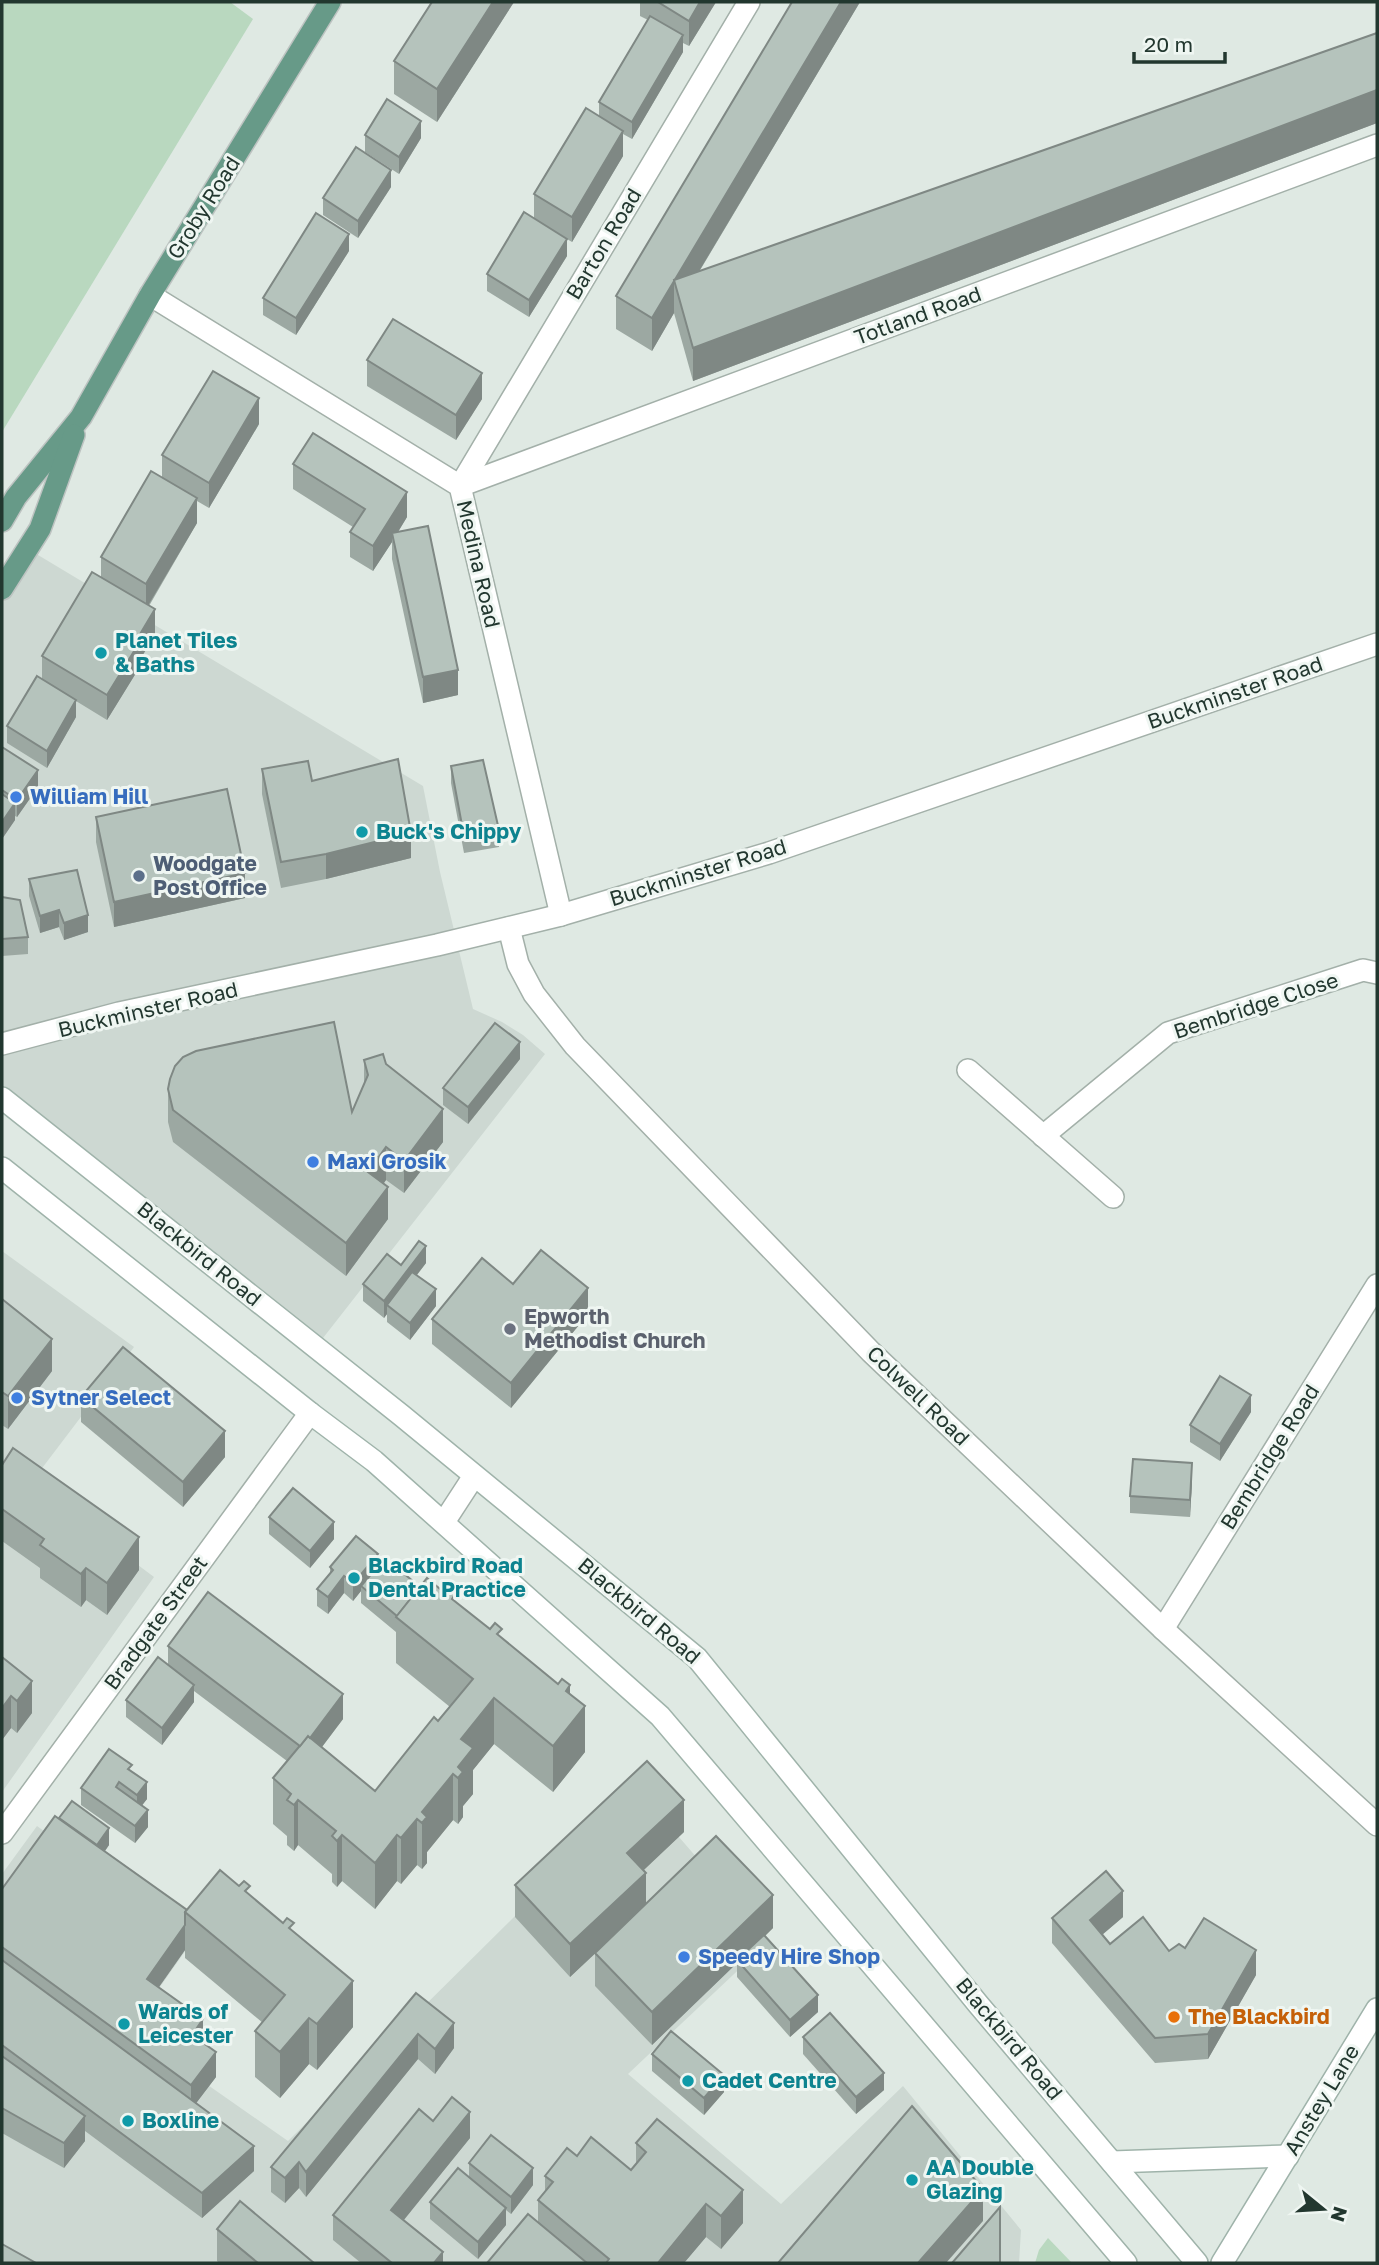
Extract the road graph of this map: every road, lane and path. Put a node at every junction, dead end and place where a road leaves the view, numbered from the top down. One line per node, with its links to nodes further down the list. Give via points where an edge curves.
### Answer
1 (330, 2): 4 (main road, Groby Road)
2 (749, 2): 6 (street, Barton Road)
3 (1377, 145): 6 (street, Totland Road)
4 (150, 295): 5 (main road, Groby Road); 6 (street, Medina Road)
5 (81, 416): 7 (main road, Groby Road); 8 (main road, Groby Road, via 40,529)
6 (460, 486): 10 (street, Medina Road)
7 (2, 520)
8 (2, 589)
9 (1377, 644): 10 (street, Buckminster Road, via 769,853)
10 (561, 915): 11 (street, Buckminster Road)
11 (509, 928): 13 (street, Buckminster Road, via 119,1013); 23 (street, Colwell Road, via 518,964 534,994 575,1046 871,1352)
12 (1377, 974): 16 (street, Bembridge Close, via 1363,970 1168,1034)
13 (2, 1044)
14 (968, 1070): 16 (street)
15 (2, 1098): 21 (street, Blackbird Road)
16 (1043, 1136): 18 (street)
17 (2, 1168): 20 (street)
18 (1113, 1197)
19 (1377, 1284): 23 (street, Bembridge Road)
20 (310, 1413): 22 (street); 25 (street, Bradgate Street)
21 (474, 1476): 22 (street); 28 (street, Blackbird Road, via 697,1658)
22 (444, 1522): 29 (street, via 660,1716)
23 (1163, 1629): 24 (street, Colwell Road)
24 (1377, 1825)
25 (2, 1833)
26 (1377, 2009): 27 (street, Anstey Lane)
27 (1288, 2155): 28 (street); 31 (street, Anstey Lane)
28 (1112, 2162): 30 (street, Blackbird Road)
29 (1126, 2263)
30 (1197, 2263)
31 (1222, 2263)

